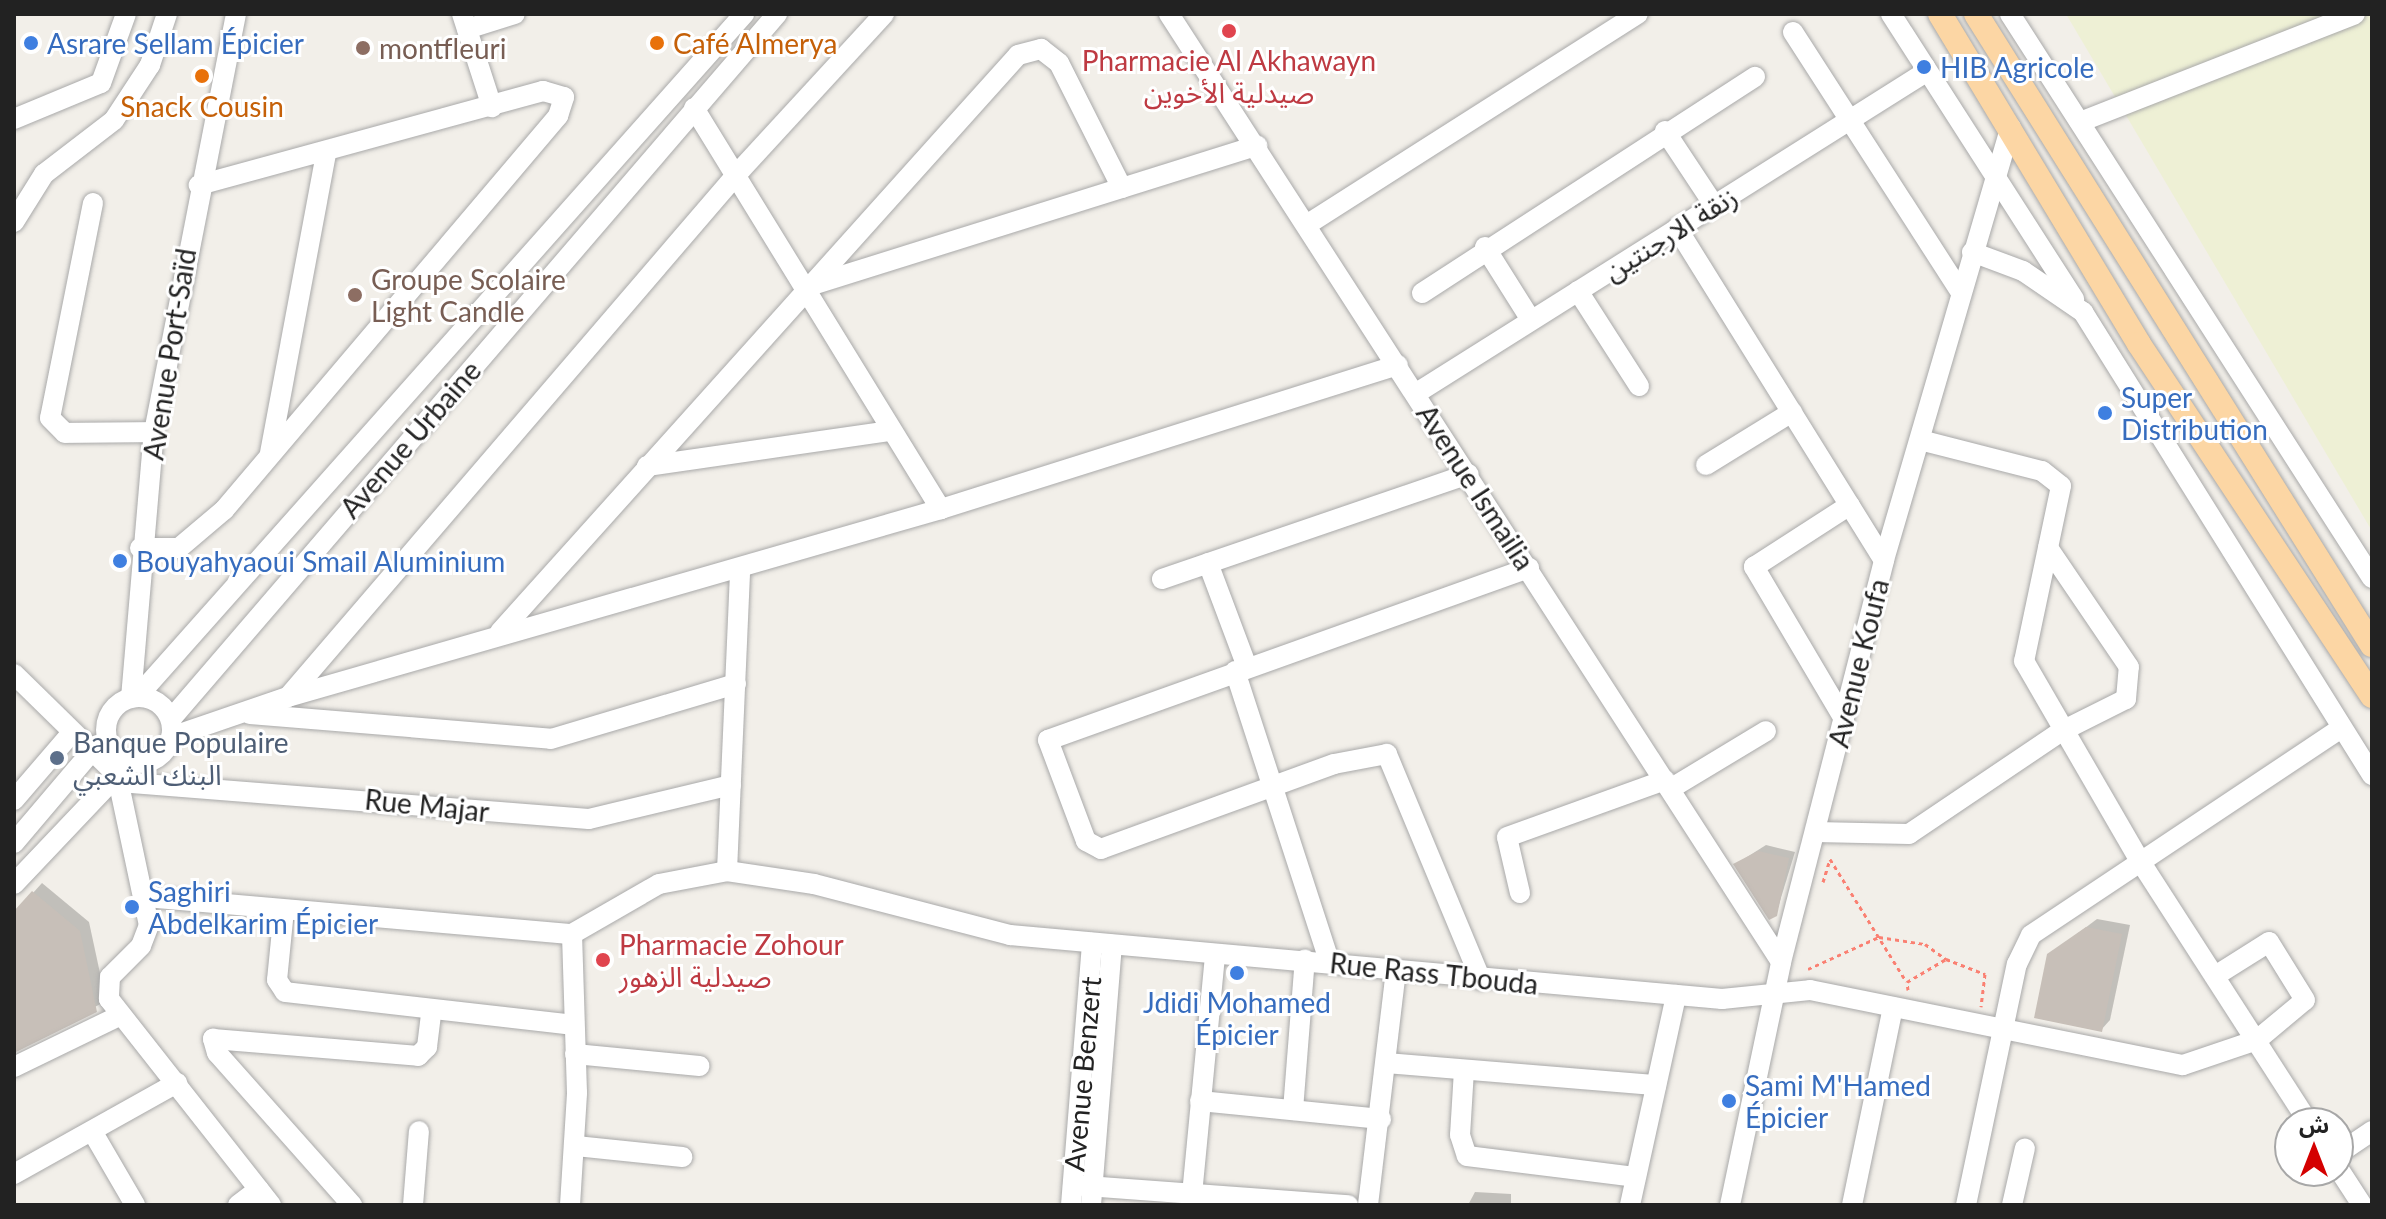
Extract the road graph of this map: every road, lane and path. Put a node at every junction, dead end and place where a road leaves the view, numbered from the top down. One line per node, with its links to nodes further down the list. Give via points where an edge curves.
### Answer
1 (126, 14): 21 (street, via 101,83)
2 (167, 14): 34 (street, via 150,65 114,120 44,174)
3 (236, 14): 30 (street, Avenue Port-Saïd)
4 (515, 14): 15 (street)
5 (744, 14): 72 (street, Avenue Urbaine, via 265,561)
6 (777, 14): 20 (street, Avenue Urbaine)
7 (884, 14): 28 (street)
8 (1169, 14): 26 (street, Avenue Ismailia)
9 (1638, 14): 35 (street)
10 (1891, 14): 17 (street)
11 (1940, 14): 24 (main road)
12 (1976, 14): 67 (main road)
13 (2010, 14): 23 (street)
14 (2355, 14): 23 (street)
15 (464, 22): 19 (street)
16 (1793, 32): 22 (street)
17 (1926, 72): 22 (street, زنقة الارجنتين); 29 (street)
18 (1755, 77): 25 (street)
19 (492, 107): 27 (street); 52 (street, via 550,90 564,97 558,116)
20 (694, 108): 28 (street); 76 (street, Avenue Urbaine)
21 (14, 119)
22 (1850, 120): 33 (street, زنقة الارجنتين); 42 (street)
23 (2080, 122): 64 (street)
24 (2011, 127): 29 (street, Avenue Koufa); 71 (main road, via 2139,344)
25 (1665, 131): 33 (street); 37 (street)
26 (1257, 146): 31 (street); 35 (street, Avenue Ismailia)
27 (326, 154): 30 (street); 52 (street)
28 (736, 175): 39 (street); 73 (street)
29 (1993, 178): 38 (street, Avenue Koufa); 43 (street)
30 (199, 185): 50 (street, Avenue Port-Saïd)
31 (1122, 188): 39 (street); 39 (street, via 1059,63 1030,50 958,114)
32 (93, 203): 50 (street, via 50,418 57,430 82,435)
33 (1714, 205): 36 (street, زنقة الارجنتين)
34 (14, 222)
35 (1308, 224): 45 (street, Avenue Ismailia)
36 (1677, 228): 40 (street, زنقة الارجنتين); 48 (street)
37 (1485, 247): 41 (street); 44 (street)
38 (1972, 252): 42 (street, Avenue Koufa); 43 (street, via 2023,271)
39 (805, 287): 49 (street); 54 (street)
40 (1578, 291): 44 (street, زنقة الارجنتين); 46 (street)
41 (1422, 293)
42 (1961, 293): 51 (street, Avenue Koufa)
43 (2083, 312): 77 (street)
44 (1531, 320): 47 (street, زنقة الارجنتين)
45 (1398, 365): 47 (street, Avenue Ismailia); 57 (street)
46 (1639, 386)
47 (1415, 394): 55 (street, Avenue Ismailia)
48 (1792, 412): 53 (street); 56 (street)
49 (891, 431): 54 (street); 57 (street)
50 (154, 432): 58 (street, Avenue Port-Saïd)
51 (1920, 440): 59 (street, via 2055,477 2061,497); 60 (street, Avenue Koufa)
52 (270, 454): 58 (street, via 190,540 167,551)
53 (1706, 465)
54 (647, 466): 66 (street)
55 (1468, 474): 61 (street); 62 (street, Avenue Ismailia)
56 (1850, 505): 60 (street); 75 (street, via 1754,567)
57 (941, 509): 63 (street)
58 (140, 548): 72 (street, Avenue Port-Saïd)
59 (2048, 548): 80 (street, via 2022,646); 80 (street, via 2129,667 2126,699)
60 (1884, 560): 75 (street, Avenue Koufa)
61 (1208, 563): 65 (street); 68 (street)
62 (1529, 568): 68 (street); 85 (street, Avenue Ismailia)
63 (740, 569): 66 (street); 70 (street)
64 (2372, 578)
65 (1162, 579)
66 (500, 632): 73 (street)
67 (2372, 645)
68 (1241, 669): 87 (street); 87 (street, via 1058,731 1048,746 1086,841 1101,849)
69 (14, 674): 81 (street)
70 (736, 684): 74 (street, via 551,739); 86 (street)
71 (2372, 696)
72 (134, 697): 76 (street, via 157,702); 79 (street, via 115,707)
73 (288, 697): 74 (street)
74 (244, 714): 76 (street)
75 (1844, 719): 89 (street, Avenue Koufa)
76 (171, 728): 83 (street, via 156,758)
77 (2341, 728): 84 (street); 91 (street)
78 (1766, 731): 85 (street)
79 (106, 732): 82 (street); 83 (street)
80 (2060, 732): 89 (street, via 1909,834); 91 (street)
81 (69, 736): 82 (street); 88 (street)
82 (90, 754): 83 (street); 90 (street)
83 (122, 773): 86 (street, Rue Majar, via 589,819); 93 (street); 96 (street)
84 (2372, 775)
85 (1667, 784): 95 (street, via 1507,837); 105 (street, Avenue Ismailia)
86 (731, 785): 92 (street)
87 (1276, 788): 104 (street); 109 (street, via 1378,752 1394,760)
88 (14, 800)
89 (1815, 832): 105 (street, Avenue Koufa)
90 (14, 843)
91 (2140, 861): 108 (street); 118 (street, via 2031,935)
92 (727, 871): 98 (street, Rue Rass Tbouda, via 659,884); 100 (street, Rue Rass Tbouda, via 814,884 1010,935)
93 (14, 884)
94 (1821, 889): 99 (path, via 1830,859)
95 (1520, 893)
96 (146, 897): 97 (street); 116 (street, via 147,936 107,985)
97 (284, 910): 98 (street); 114 (street, via 280,989)
98 (572, 934): 117 (street)
99 (1879, 937): 103 (path, via 1925,944); 107 (path); 110 (path)
100 (1102, 944): 101 (street, Rue Rass Tbouda); 141 (street, Avenue Benzert)
101 (1215, 954): 102 (street, Rue Rass Tbouda); 127 (street)
102 (1305, 959): 104 (street, Rue Rass Tbouda); 129 (street)
103 (1946, 959): 110 (path); 115 (path, via 1985,974)
104 (1329, 961): 106 (street, Rue Rass Tbouda)
105 (1791, 963): 107 (path); 111 (street, Avenue Koufa)
106 (1396, 971): 109 (street, Rue Rass Tbouda); 121 (street)
107 (1802, 972): 111 (path); 111 (path)
108 (2215, 976): 119 (street); 119 (street, via 2262,944 2280,949 2305,1000)
109 (1481, 980): 112 (street, Rue Rass Tbouda)
110 (1907, 982): 113 (path, via 1910,998)
111 (1791, 986): 112 (street, Rue Rass Tbouda, via 1741,1000); 113 (street); 152 (street, Avenue Koufa)
112 (1676, 995): 126 (street)
113 (1894, 1001): 118 (street); 153 (street)
114 (432, 1009): 117 (street); 146 (street, via 427,1047 418,1056 213,1039 217,1053)
115 (1976, 1012)
116 (121, 1015): 123 (street); 125 (street)
117 (573, 1025): 120 (street)
118 (2004, 1033): 119 (street, via 2183,1065); 154 (street)
119 (2257, 1040): 128 (street)
120 (575, 1054): 122 (street); 135 (street)
121 (1387, 1063): 124 (street); 130 (street)
122 (699, 1066)
123 (14, 1067)
124 (1464, 1070): 126 (street); 139 (street, via 1460,1135 1467,1156)
125 (177, 1083): 131 (street); 143 (street)
126 (1656, 1085): 139 (street)
127 (1200, 1101): 129 (street); 142 (street)
128 (2299, 1107)
129 (1293, 1110): 130 (street)
130 (1381, 1119): 150 (street)
131 (92, 1131): 138 (street); 144 (street)
132 (419, 1131): 147 (street)
133 (2372, 1131): 134 (street)
134 (2354, 1143)
135 (576, 1146): 137 (street); 148 (street)
136 (2025, 1148): 155 (street)
137 (682, 1157)
138 (14, 1174)
139 (1635, 1177): 151 (street)
140 (2350, 1187): 156 (street)
141 (1082, 1195): 142 (street)
142 (1192, 1200): 149 (street)
143 (268, 1201): 145 (street)
144 (135, 1205)
145 (238, 1205)
146 (352, 1205)
147 (413, 1205)
148 (570, 1205)
149 (1348, 1205)
150 (1368, 1205)
151 (1630, 1205)
152 (1730, 1205)
153 (1852, 1205)
154 (1966, 1205)
155 (2012, 1205)
156 (2362, 1205)

